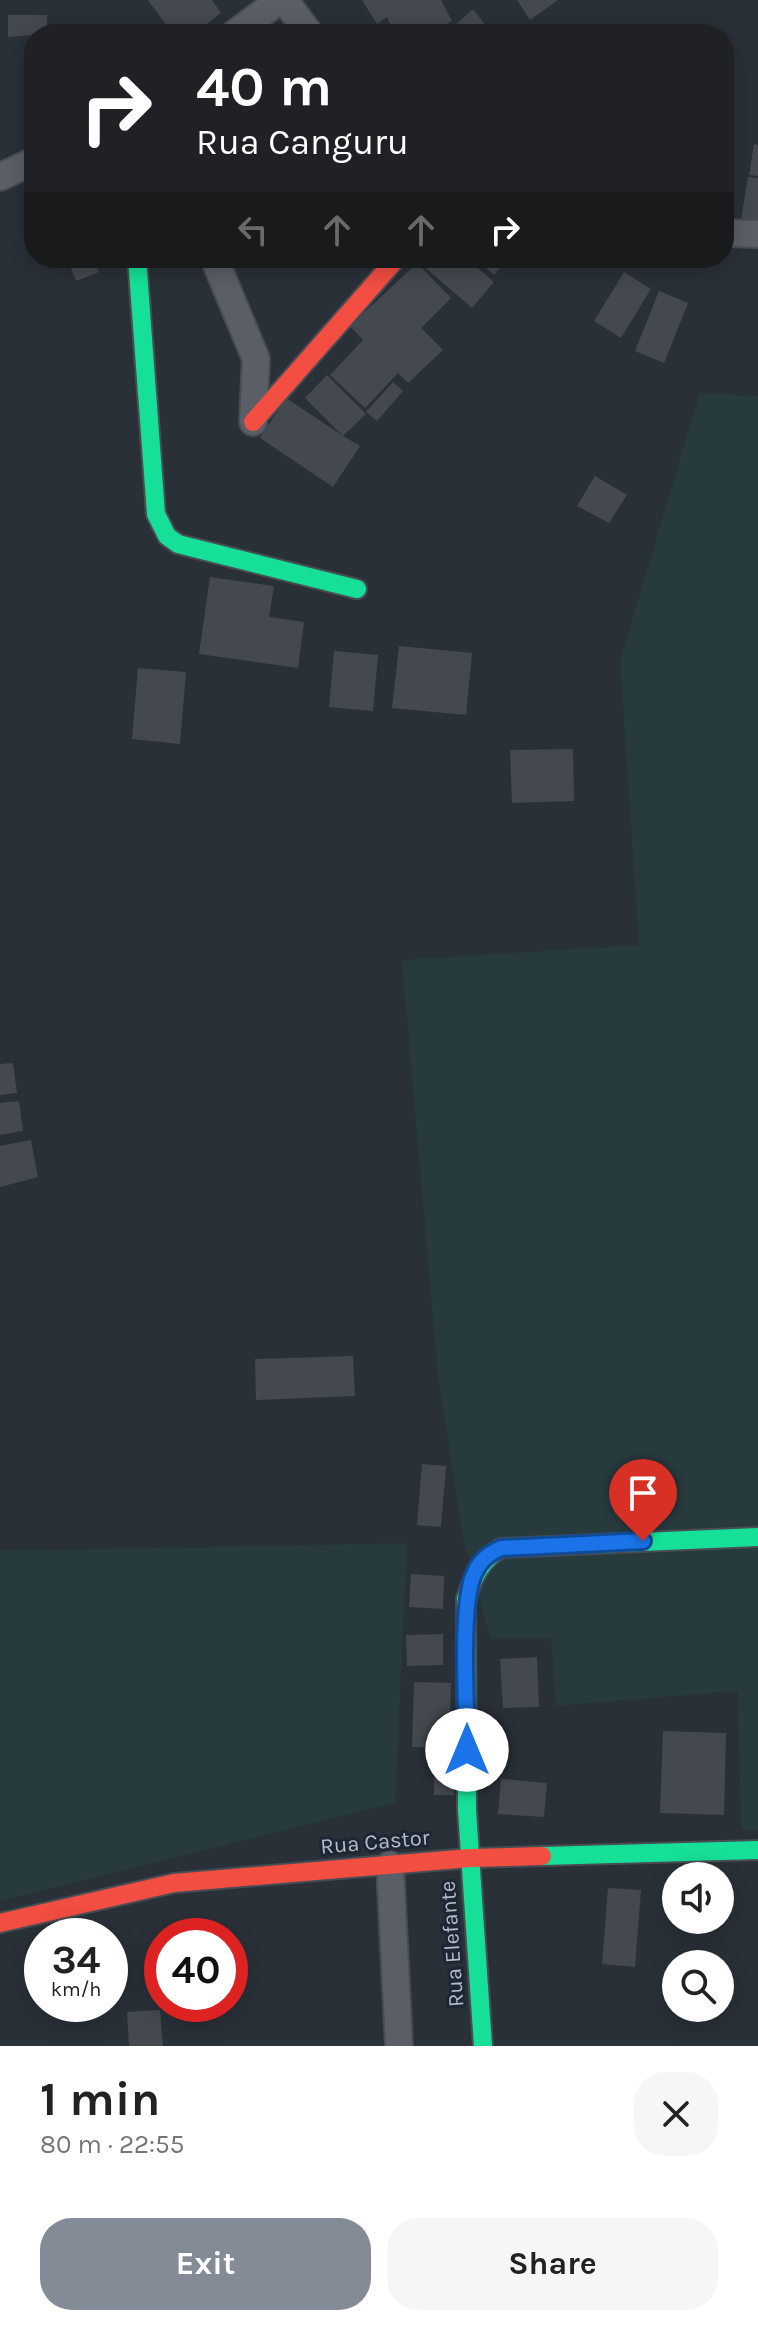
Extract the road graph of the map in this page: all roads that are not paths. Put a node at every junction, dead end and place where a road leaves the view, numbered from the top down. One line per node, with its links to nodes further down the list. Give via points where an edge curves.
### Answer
1 (282, 0): 2 (street); 3 (street)
2 (248, 24)
3 (302, 24)
4 (24, 166): 5 (street)
5 (0, 177)
6 (734, 233): 7 (street)
7 (758, 234)
8 (138, 268): 12 (street, via 156,514 167,536 195,549)
9 (218, 268): 11 (street, via 256,359)
10 (382, 268): 11 (street)
11 (253, 422)
12 (357, 589)
13 (758, 1537): 15 (street, Rua Elefante, via 557,1544 501,1548 485,1556 473,1573 466,1599)
14 (758, 1850): 15 (street, Rua Castor)
15 (470, 1858): 16 (street, Rua Castor); 19 (street, Rua Elefante)
16 (390, 1865): 17 (street, Rua Castor, via 174,1883); 18 (street)
17 (0, 1923)
18 (399, 2046)
19 (483, 2046)

